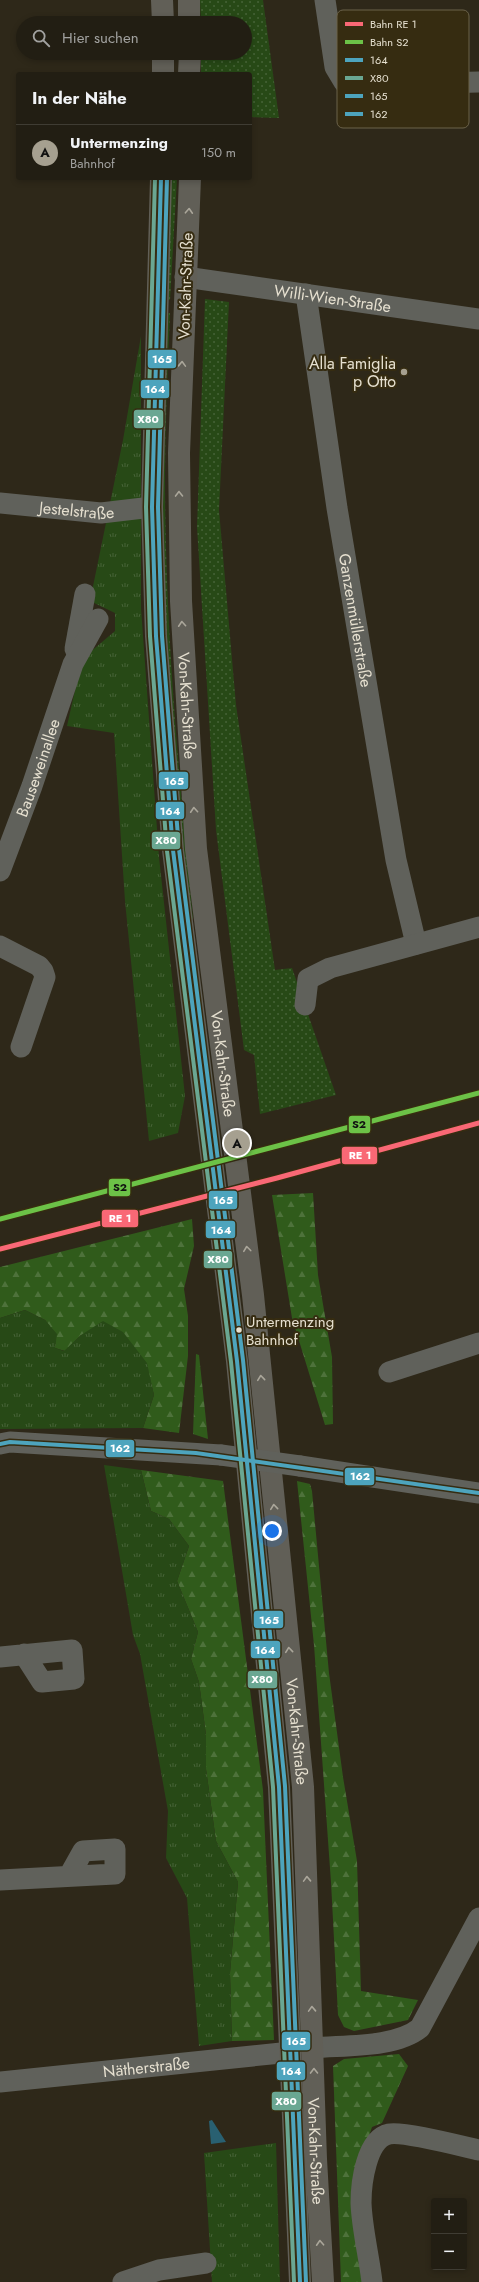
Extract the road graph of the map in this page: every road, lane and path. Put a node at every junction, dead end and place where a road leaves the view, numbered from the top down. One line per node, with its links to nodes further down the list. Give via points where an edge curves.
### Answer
1 (162, 0): 4 (main road)
2 (189, 0): 5 (main road)
3 (325, 0): 8 (street)
4 (163, 16)
5 (189, 16)
6 (163, 60): 9 (main road)
7 (190, 60): 10 (main road)
8 (337, 70)
9 (163, 72)
10 (190, 72)
11 (469, 82): 12 (street)
12 (479, 82)
13 (161, 180): 19 (main road, Von-Kahr-Straße)
14 (190, 180): 15 (main road, Von-Kahr-Straße, one-way to 14)
15 (186, 278): 16 (street, Willi-Wien-Straße); 38 (main road, Von-Kahr-Straße, one-way to 15, via 303,1787 253,1295 196,849 181,601 179,453)
16 (306, 294): 17 (street, Willi-Wien-Straße); 25 (street, Ganzenmüllerstraße, via 339,524 396,860)
17 (479, 319)
18 (0, 503): 19 (street, Jestelstraße, via 101,513)
19 (152, 507): 39 (main road, Von-Kahr-Straße, via 156,636 173,850 237,1361 278,1779)
20 (84, 594): 22 (street, Bauseweinallee)
21 (98, 619): 22 (street, Bauseweinallee)
22 (73, 664): 23 (street, Bauseweinallee)
23 (0, 871)
24 (479, 927): 25 (street)
25 (416, 944): 27 (street, via 330,968 308,979)
26 (0, 946): 28 (street, via 39,966 45,977)
27 (305, 1005)
28 (21, 1047)
29 (479, 1343): 30 (street)
30 (389, 1372)
31 (0, 1444): 32 (street, bridge, via 10,1442 221,1455)
32 (479, 1493)
33 (24, 1654): 34 (street)
34 (0, 1657)
35 (69, 1876): 36 (street)
36 (0, 1880)
37 (479, 1918): 38 (street, via 420,2028 409,2037 392,2041)
38 (313, 2048): 45 (main road, Von-Kahr-Straße, one-way to 38)
39 (291, 2052): 40 (street, Nätherstraße); 44 (main road, Von-Kahr-Straße)
40 (0, 2082)
41 (479, 2150): 46 (street, via 398,2134 383,2135 369,2154 362,2185 361,2204)
42 (206, 2263): 43 (street, via 159,2270)
43 (123, 2282)
44 (300, 2282)
45 (323, 2282)
46 (372, 2282)

